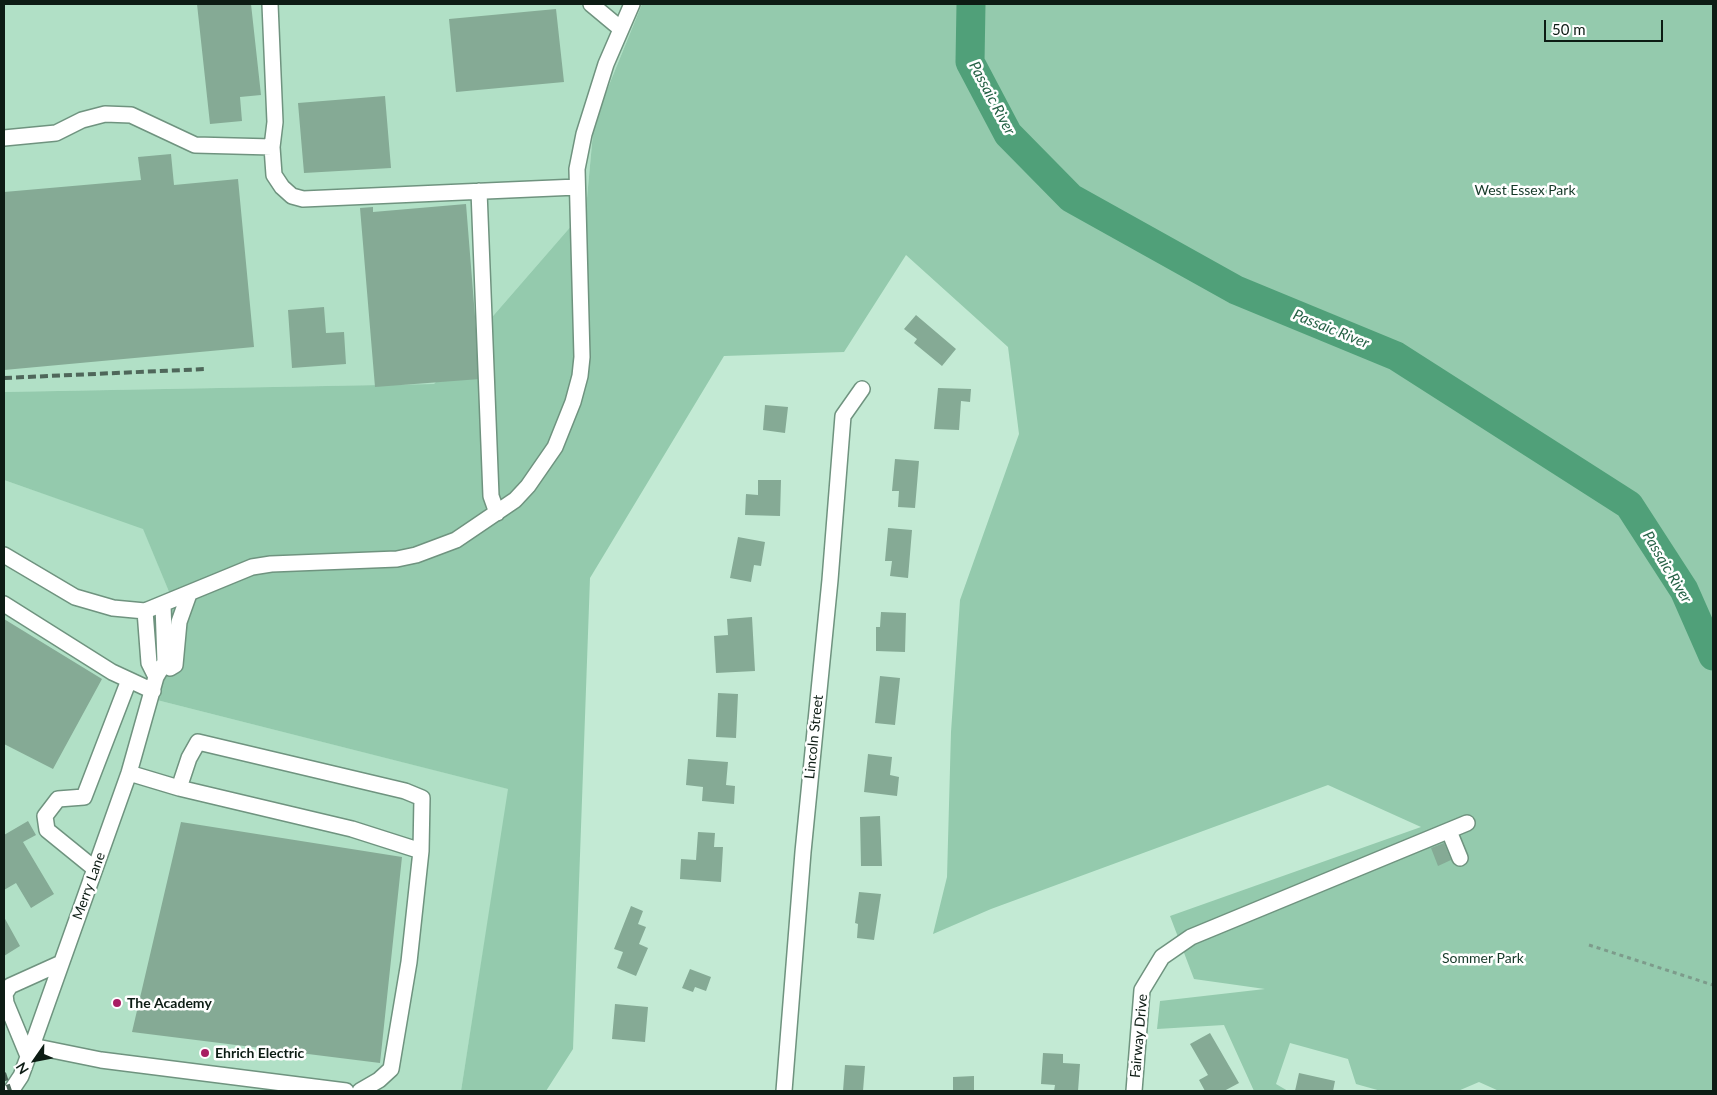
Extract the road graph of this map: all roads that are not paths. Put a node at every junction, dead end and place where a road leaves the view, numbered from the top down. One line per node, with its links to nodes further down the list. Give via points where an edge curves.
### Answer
1 (270, 4): 6 (street, via 275,122)
2 (632, 4): 4 (street)
3 (594, 5): 4 (street)
4 (621, 29): 7 (street, via 606,64 584,134)
5 (4, 138): 6 (street, via 56,132 106,114 131,115 195,145)
6 (272, 148): 8 (street, via 274,175 287,192 303,199)
7 (577, 186): 8 (street); 10 (street, via 580,376 571,410 555,447 528,486)
8 (479, 191): 10 (street, via 491,496)
9 (862, 389): 30 (street, Lincoln Street, via 843,416)
10 (497, 513): 12 (street, via 456,540 416,555 252,567)
11 (4, 555): 15 (street, via 75,597 113,608)
12 (189, 594): 14 (street); 17 (street, via 179,622 175,665)
13 (4, 604): 16 (street)
14 (163, 605): 15 (street); 17 (street, Merry Lane, via 165,662)
15 (145, 611): 17 (street, via 149,663)
16 (129, 680): 17 (street); 24 (street, via 84,797 58,799 46,816 47,830)
17 (155, 684): 18 (street, Merry Lane)
18 (129, 773): 19 (street); 24 (street, Merry Lane)
19 (179, 788): 22 (street, via 352,829); 22 (street, via 198,742 405,791 422,798)
20 (1467, 824): 21 (street)
21 (1449, 831): 23 (street); 31 (street, Fairway Drive, via 1191,937 1162,957 1142,990)
22 (421, 851): 29 (street, via 409,962 391,1069)
23 (1460, 858)
24 (95, 869): 25 (street, Merry Lane)
25 (62, 963): 26 (street, Merry Lane); 26 (street, via 10,986 6,994 6,1002)
26 (30, 1051): 27 (street, Merry Lane); 28 (street)
27 (13, 1090)
28 (346, 1091)
29 (360, 1091)
30 (784, 1091)
31 (1134, 1091)

